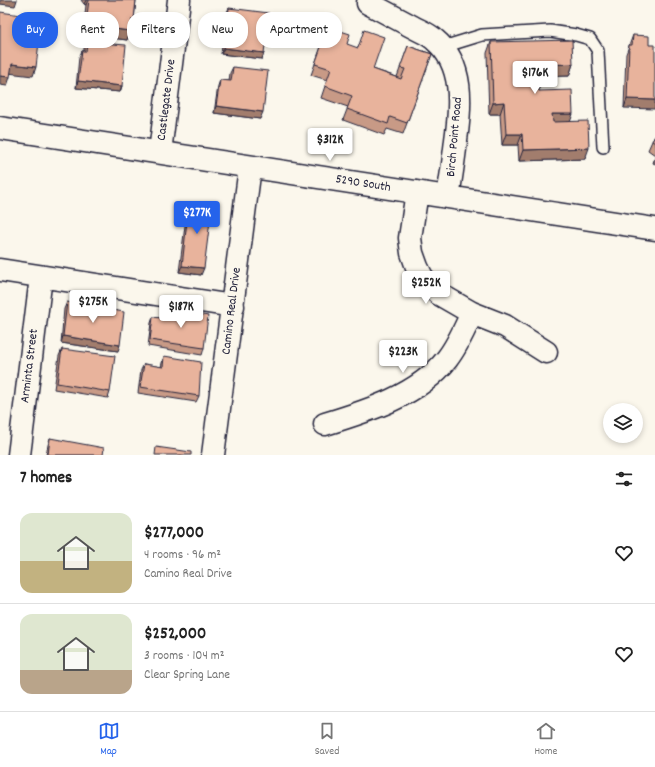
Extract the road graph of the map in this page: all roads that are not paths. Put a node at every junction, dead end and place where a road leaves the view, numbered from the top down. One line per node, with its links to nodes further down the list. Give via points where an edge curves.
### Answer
1 (179, 0): 6 (street, Castlegate Drive)
2 (368, 3): 3 (street, Birch Point Road, via 433,38)
3 (443, 47): 5 (lane, via 482,35 550,31 590,39 598,51); 9 (street, Birch Point Road, via 457,78 460,104)
4 (0, 128): 6 (street, 5290 South)
5 (603, 147)
6 (160, 152): 7 (street, 5290 South)
7 (250, 167): 8 (street, 5290 South); 13 (street, Camino Real Drive)
8 (417, 192): 9 (street, 5290 South); 14 (street, via 410,238 417,267 422,277 439,294)
9 (448, 197): 10 (street, 5290 South)
10 (655, 229)
11 (0, 270): 12 (street)
12 (41, 277): 13 (street); 17 (street, Arminta Street)
13 (233, 306): 18 (street, Camino Real Drive)
14 (472, 313): 15 (street, via 505,326); 16 (street, via 447,359 416,387 379,406)
15 (546, 352)
16 (325, 424)
17 (19, 455)
18 (213, 455)

